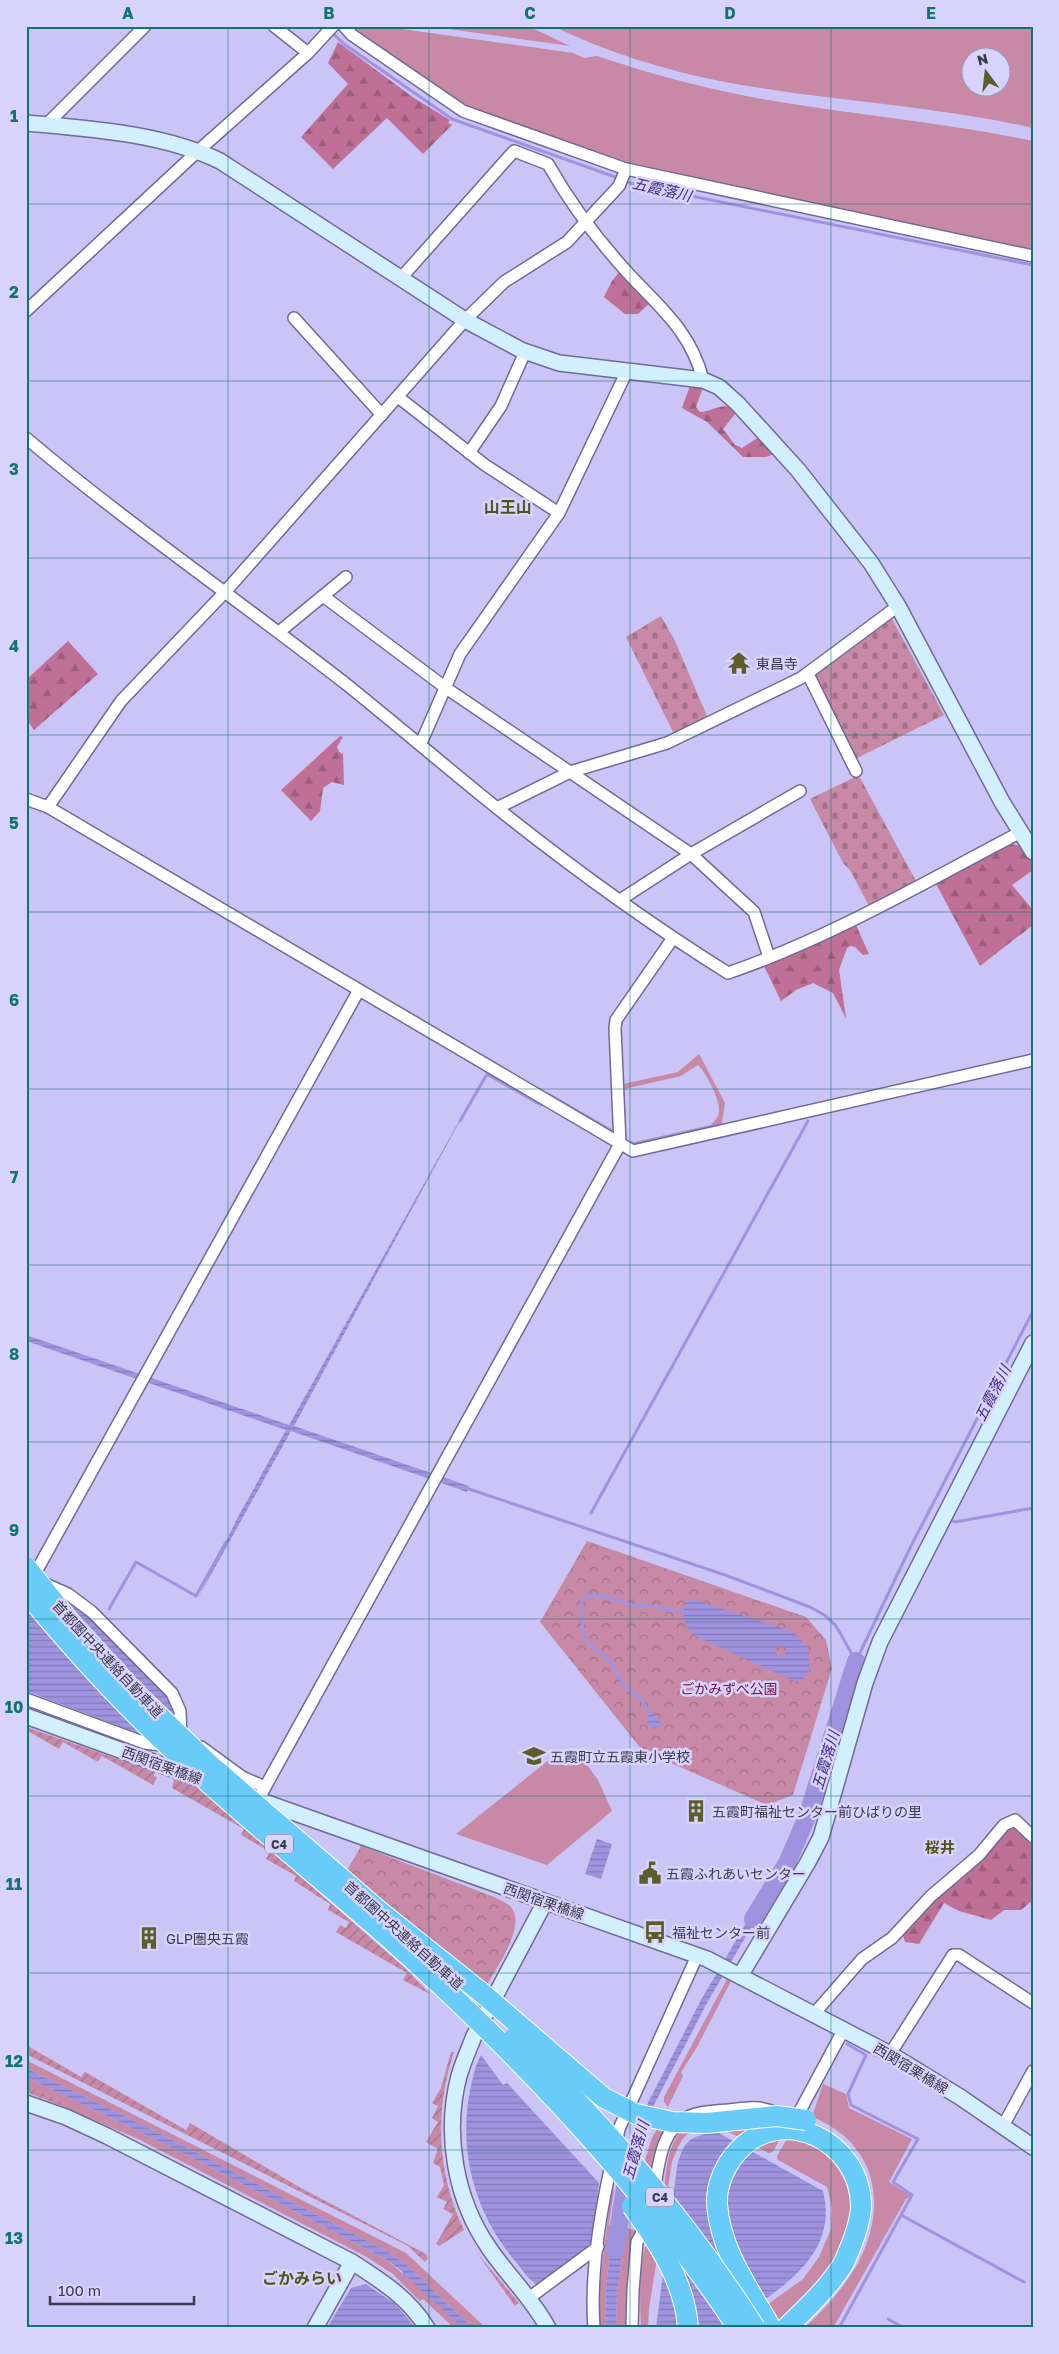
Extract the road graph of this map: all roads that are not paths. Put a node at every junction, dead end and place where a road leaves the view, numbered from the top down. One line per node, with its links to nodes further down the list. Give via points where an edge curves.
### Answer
1 (145, 26): 7 (street)
2 (274, 26): 5 (street)
3 (344, 26): 9 (street, via 352,35 464,111)
4 (329, 30): 5 (street)
5 (308, 53): 8 (street)
6 (26, 123): 7 (street)
7 (46, 125): 8 (street, via 169,142)
8 (198, 151): 12 (street); 13 (street)
9 (625, 171): 10 (street, via 620,186); 11 (street)
10 (585, 223): 12 (street, via 548,164 514,151); 15 (street, via 567,242 504,282); 18 (street, via 673,319 698,361)
11 (1033, 256)
12 (400, 278): 15 (street)
13 (26, 311)
14 (294, 318): 20 (street)
15 (465, 320): 16 (street); 19 (street)
16 (525, 352): 17 (street, via 559,364); 22 (street, via 501,406)
17 (627, 371): 18 (street); 23 (street)
18 (702, 380): 27 (street, via 719,387 738,404 798,470 871,563)
19 (398, 397): 20 (street); 22 (street)
20 (382, 415): 25 (street)
21 (26, 438): 25 (street, via 156,542)
22 (470, 453): 23 (street)
23 (558, 513): 30 (street, via 460,654)
24 (346, 577): 26 (street)
25 (225, 592): 28 (street); 36 (street, via 121,701)
26 (323, 596): 28 (street); 30 (street)
27 (898, 606): 29 (street); 38 (street)
28 (278, 632): 31 (street)
29 (808, 674): 32 (street); 33 (street, via 667,743)
30 (446, 688): 31 (street); 33 (street)
31 (421, 743): 37 (street)
32 (856, 771)
33 (570, 772): 37 (street); 40 (street)
34 (800, 792): 40 (street)
35 (26, 799): 36 (street)
36 (48, 807): 44 (street)
37 (497, 808): 41 (street)
38 (1020, 832): 39 (street); 43 (street, via 852,921)
39 (1033, 852)
40 (691, 854): 41 (street); 43 (street, via 754,912)
41 (620, 900): 42 (street)
42 (673, 938): 43 (street, via 728,973); 46 (street, via 616,1020)
43 (769, 958)
44 (359, 990): 46 (street); 48 (street)
45 (1033, 1060): 46 (street, via 633,1151)
46 (620, 1144): 52 (street)
47 (1033, 1343): 57 (street, via 880,1642 821,1837)
48 (28, 1582): 51 (street, via 68,1594 92,1612 172,1693 180,1711); 55 (highway, 首都圏中央連絡自動車道 / C4, bridge, via 209,1764); 63 (highway, 首都圏中央連絡自動車道 / C4, bridge, via 58,1632 142,1720 206,1781 387,1936)
49 (26, 1699): 51 (street, via 145,1743 164,1747)
50 (26, 1716): 52 (street, 西関宿栗橋線)
51 (181, 1743): 52 (street, via 203,1748)
52 (262, 1793): 54 (street, 西関宿栗橋線)
53 (1033, 1837): 59 (street, via 1015,1820 1004,1825 979,1855 931,1896 892,1938 862,1959)
54 (545, 1902): 56 (street, 西関宿栗橋線); 70 (street, via 474,2036 459,2075 453,2124 455,2161 476,2228)
55 (378, 1910): 65 (highway, bridge, via 482,1993 588,2085 622,2108 656,2120 688,2124 767,2117); 78 (highway, 首都圏中央連絡自動車道 / C4, bridge, via 592,2116 686,2230)
56 (696, 1956): 57 (street, 西関宿栗橋線); 68 (street, via 620,2129 603,2203)
57 (738, 1974): 59 (street, 西関宿栗橋線)
58 (1033, 2003): 61 (street, via 959,1955 953,1955)
59 (814, 2015): 60 (street, 西関宿栗橋線)
60 (844, 2029): 61 (street, 西関宿栗橋線); 75 (street, via 793,2123 768,2109 752,2107 689,2116 668,2134 660,2153 650,2218 637,2242)
61 (890, 2054): 66 (street, 西関宿栗橋線)
62 (1033, 2071): 66 (street)
63 (542, 2086): 76 (highway, bridge, via 558,2113 654,2237 680,2290); 77 (highway, 首都圏中央連絡自動車道 / C4, bridge, via 678,2243)
64 (26, 2103): 69 (street, via 107,2136)
65 (805, 2125): 79 (highway, via 776,2130 752,2139 730,2159 718,2188 719,2219 728,2249); 80 (highway, via 843,2156 852,2171 861,2205 857,2231 843,2265 817,2298); 81 (highway, via 820,2125 839,2137 864,2176 870,2205 865,2236 850,2270 822,2305)
66 (1003, 2126): 67 (street, 西関宿栗橋線)
67 (1033, 2147)
68 (598, 2248): 70 (street); 74 (street, via 593,2295)
69 (352, 2262): 71 (street); 72 (street, via 401,2296)
70 (529, 2298): 73 (street)
71 (315, 2328)
72 (426, 2328)
73 (548, 2328)
74 (594, 2328)
75 (632, 2328)
76 (688, 2328)
77 (738, 2328)
78 (755, 2328)
79 (771, 2328)
80 (786, 2328)
81 (798, 2328)

